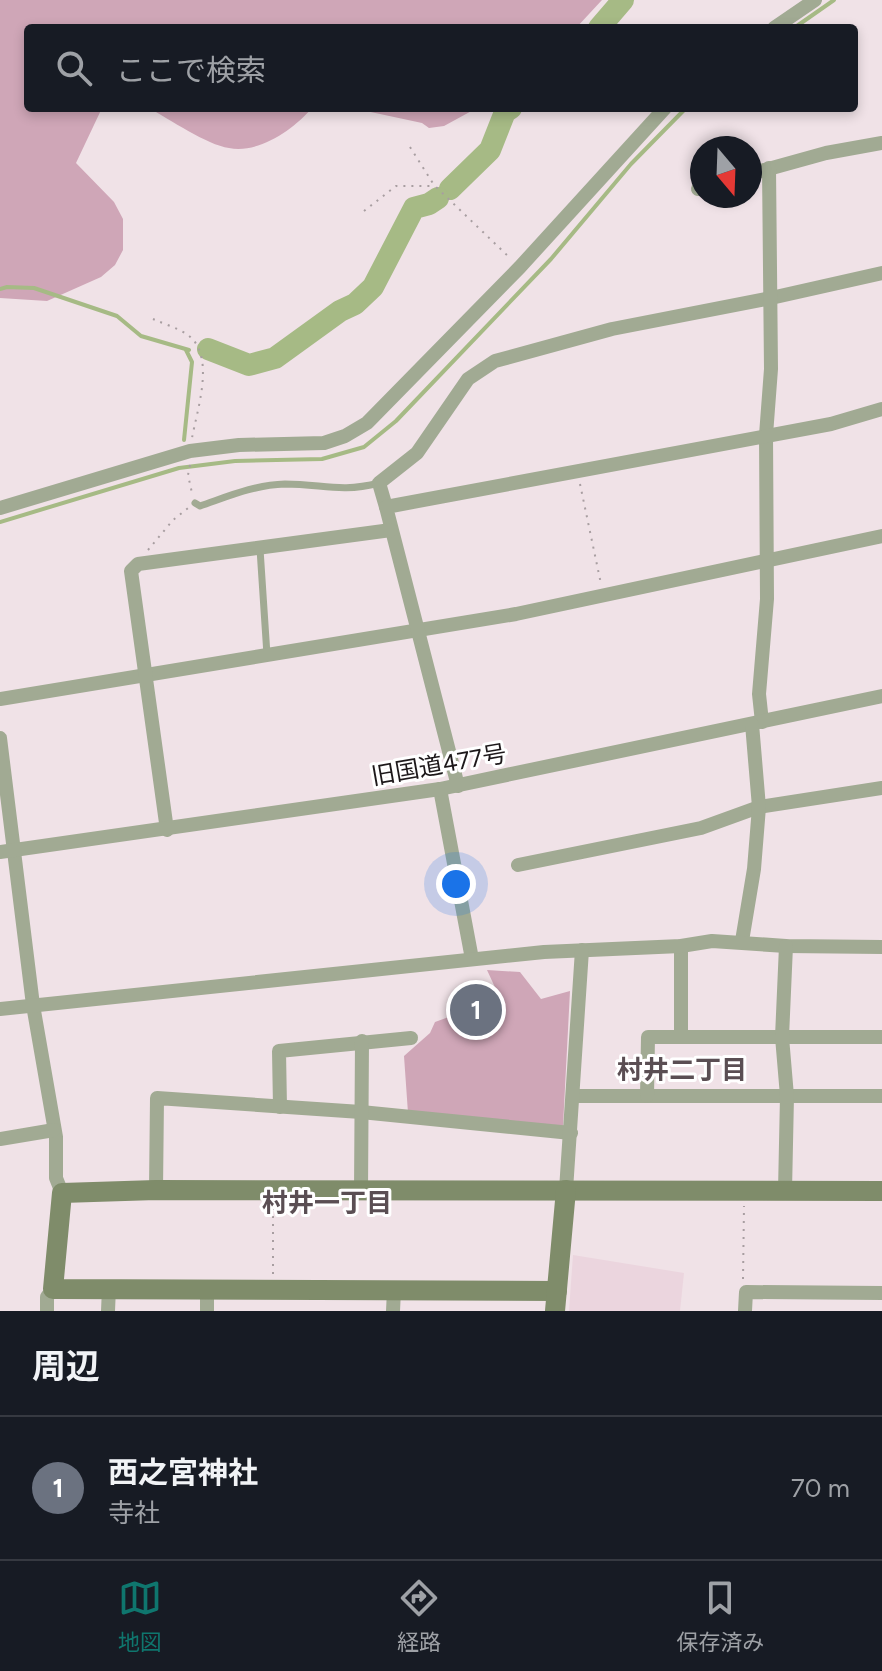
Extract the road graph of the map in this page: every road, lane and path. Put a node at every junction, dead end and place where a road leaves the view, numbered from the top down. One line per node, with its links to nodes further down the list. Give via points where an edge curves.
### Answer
1 (815, 0): 2 (street)
2 (780, 24)
3 (661, 112): 10 (street)
4 (882, 143): 6 (street)
5 (410, 147): 8 (path)
6 (769, 168): 7 (street); 12 (street)
7 (762, 170)
8 (434, 185): 9 (path, via 396,186); 10 (path)
9 (364, 211)
10 (520, 267): 16 (street, via 375,416 345,436 324,443 239,445)
11 (882, 273): 12 (street)
12 (771, 298): 15 (street); 18 (street, via 612,329 495,361 468,379 417,453)
13 (153, 319): 16 (path, via 188,335 199,352 202,374)
14 (882, 409): 15 (street)
15 (766, 435): 17 (street); 25 (street)
16 (190, 456): 19 (path); 21 (street)
17 (577, 470): 20 (street); 27 (path)
18 (379, 483): 19 (lane, via 332,490 267,486 200,506); 20 (street)
19 (195, 503): 26 (path, via 173,520)
20 (386, 507): 22 (street)
21 (0, 508)
22 (391, 530): 24 (street); 28 (street)
23 (882, 536): 25 (street)
24 (260, 549): 26 (street); 29 (lane)
25 (767, 561): 27 (street); 33 (street)
26 (138, 564): 30 (street, via 131,571)
27 (604, 597): 28 (street)
28 (419, 631): 29 (street); 35 (street)
29 (267, 655): 30 (street)
30 (144, 675): 32 (street); 39 (street)
31 (882, 696): 33 (street, 旧国道477号)
32 (0, 699)
33 (757, 723): 35 (street, 旧国道477号); 38 (street)
34 (0, 738): 40 (street)
35 (458, 786): 37 (street, 旧国道477号)
36 (882, 788): 38 (street)
37 (440, 789): 39 (street, 旧国道477号); 47 (street)
38 (759, 807): 41 (street, via 701,828); 42 (street)
39 (167, 830): 40 (street, 旧国道477号)
40 (6, 851): 48 (street)
41 (518, 865)
42 (742, 941): 43 (street); 44 (street)
43 (681, 946): 46 (street); 50 (street)
44 (786, 946): 45 (street); 51 (street)
45 (882, 947)
46 (582, 950): 47 (street); 55 (street)
47 (472, 959): 48 (street)
48 (33, 1005): 49 (street); 61 (street)
49 (0, 1009)
50 (681, 1037): 51 (street); 56 (street, via 648,1037)
51 (782, 1037): 52 (street); 57 (street)
52 (882, 1037)
53 (411, 1038): 54 (street)
54 (362, 1041): 59 (street, via 279,1051); 60 (street)
55 (574, 1096): 56 (street); 62 (street)
56 (647, 1096): 57 (street)
57 (787, 1096): 58 (street); 67 (street)
58 (882, 1096)
59 (280, 1107): 60 (street); 64 (street, via 157,1098)
60 (361, 1112): 62 (street); 66 (street)
61 (54, 1130): 63 (street); 69 (street, via 55,1170)
62 (571, 1133): 65 (street)
63 (0, 1139)
64 (156, 1190): 66 (street); 69 (street)
65 (566, 1190): 66 (street); 67 (street); 79 (street)
66 (361, 1191)
67 (785, 1191): 68 (street)
68 (882, 1191)
69 (62, 1193): 73 (street)
70 (273, 1204): 75 (path)
71 (744, 1205): 77 (path)
72 (109, 1288): 73 (street); 74 (street); 81 (street)
73 (53, 1289): 80 (street)
74 (207, 1289): 75 (street); 82 (street)
75 (273, 1289): 76 (street)
76 (394, 1290): 79 (street); 83 (street)
77 (746, 1292): 78 (street); 84 (street)
78 (882, 1293)
79 (556, 1301)
80 (47, 1311)
81 (108, 1311)
82 (207, 1311)
83 (393, 1311)
84 (745, 1311)

